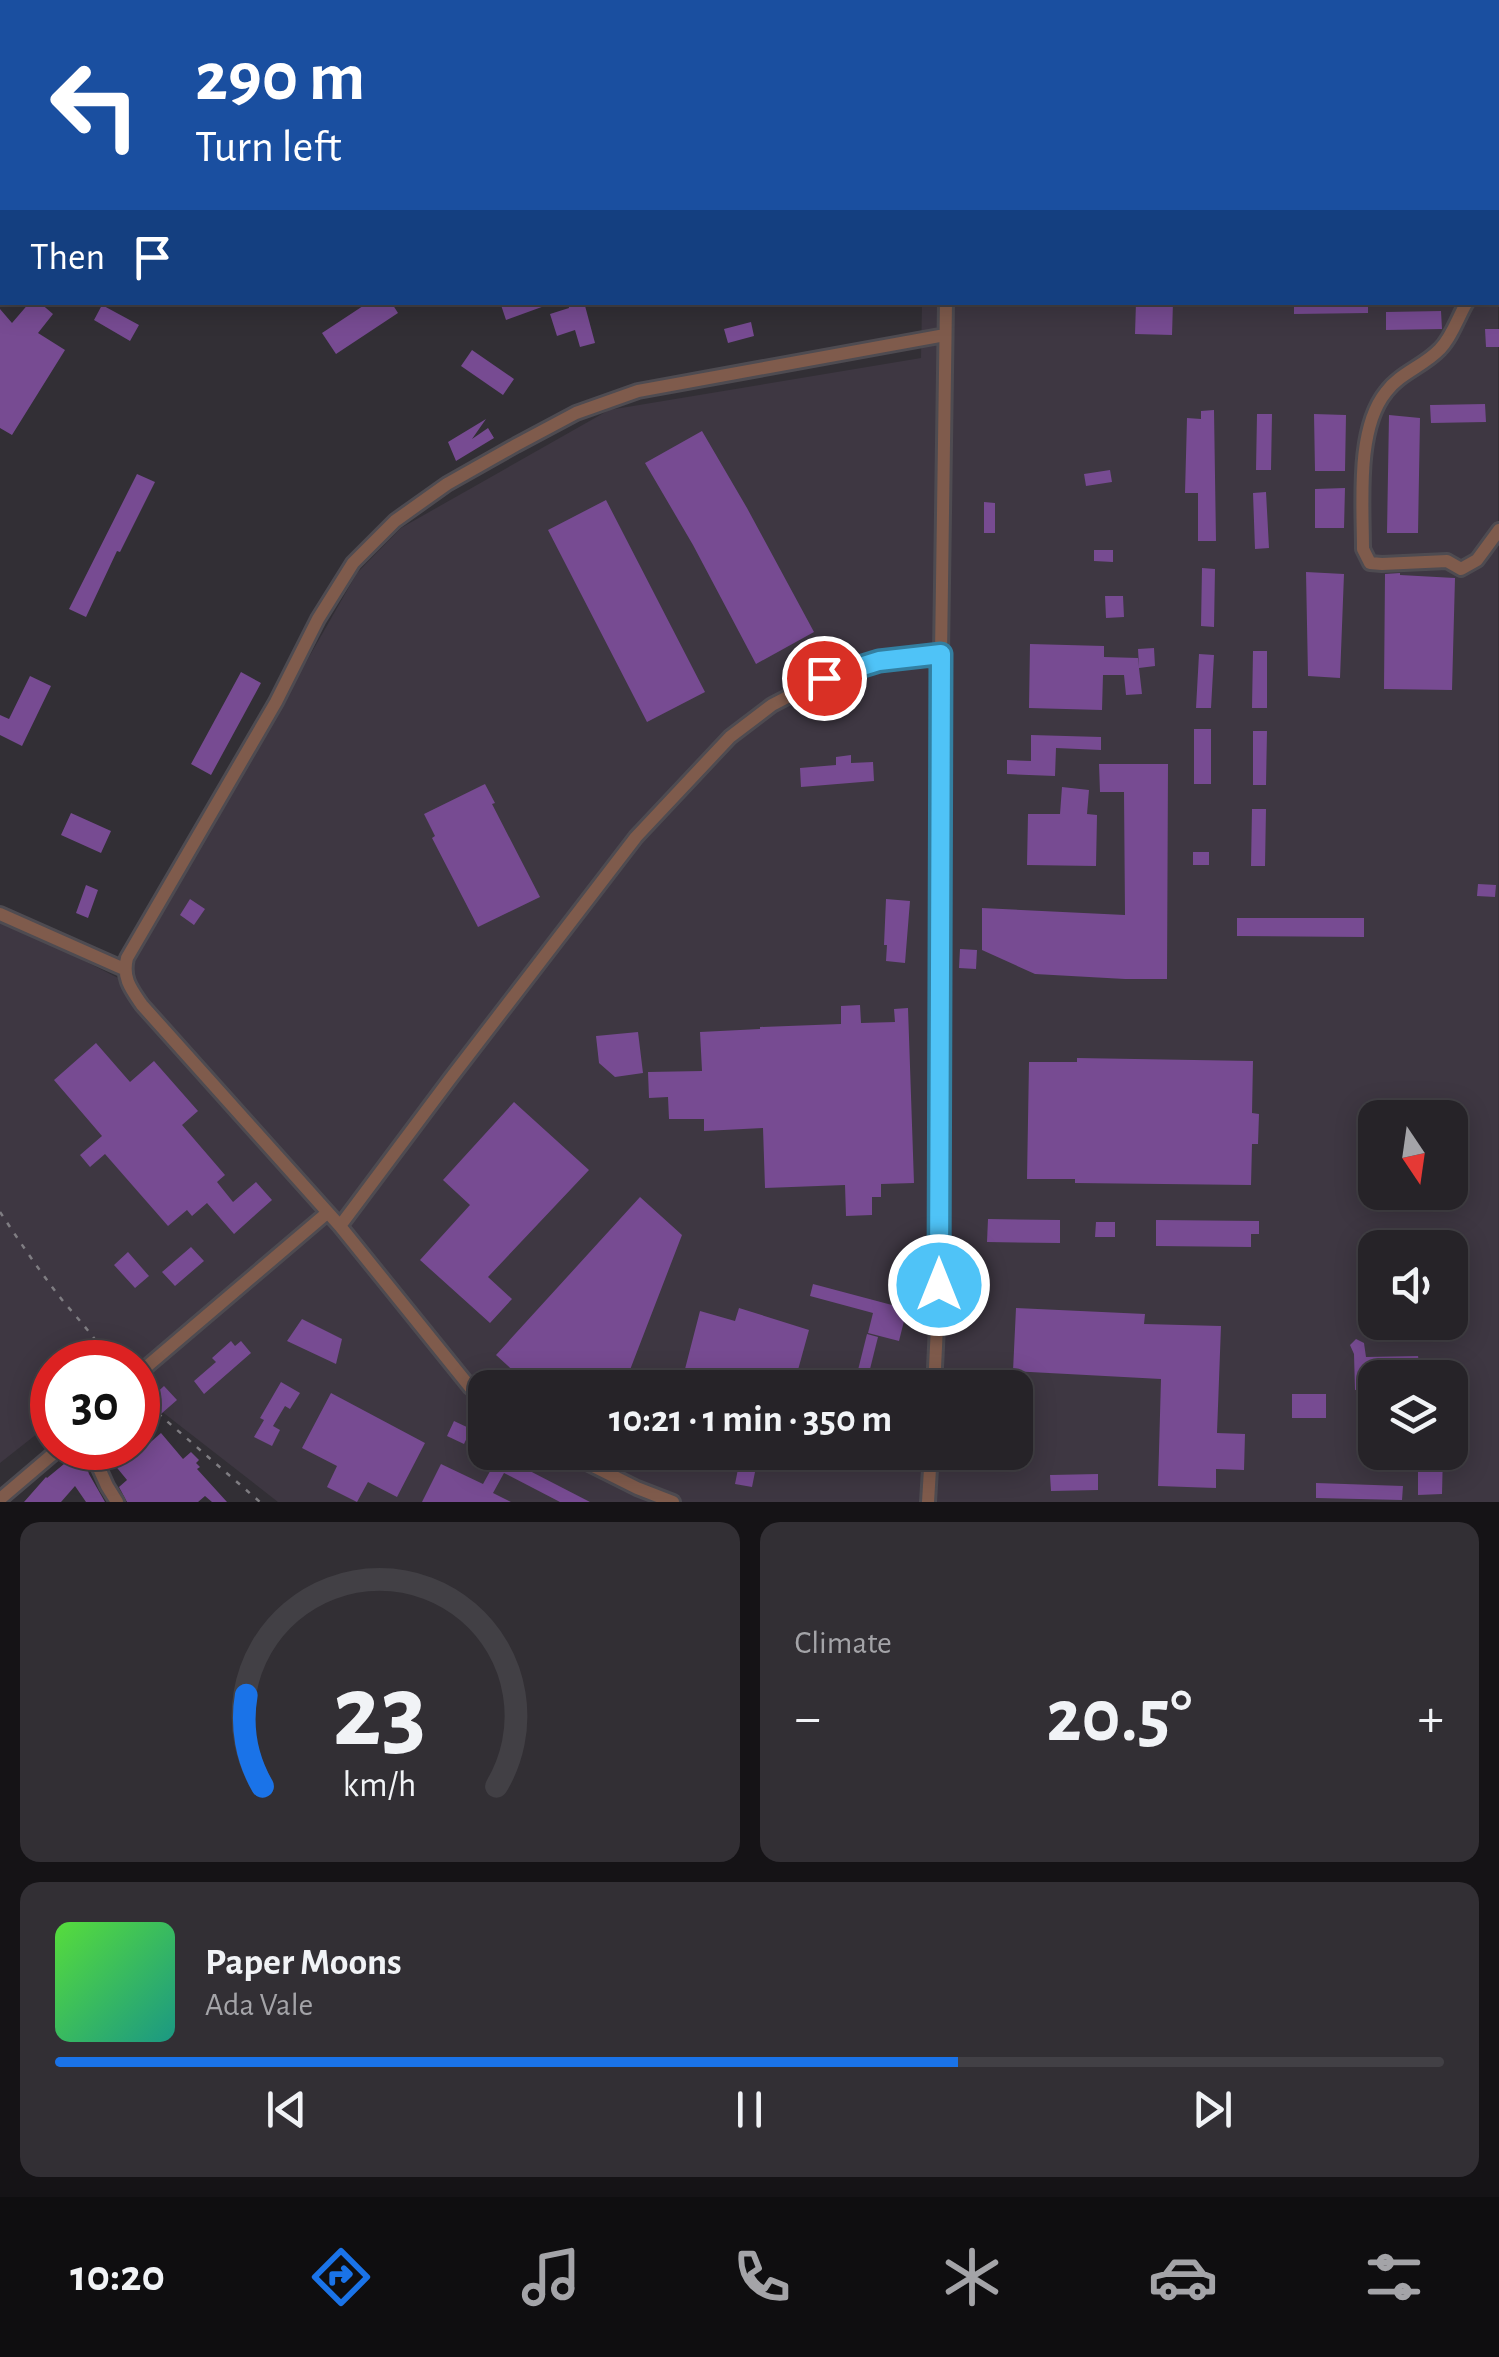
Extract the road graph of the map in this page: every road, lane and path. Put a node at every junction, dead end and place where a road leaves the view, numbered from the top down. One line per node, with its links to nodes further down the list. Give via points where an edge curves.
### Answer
1 (946, 305): 3 (street)
2 (1465, 305): 4 (street, via 1440,349 1396,380 1378,403 1365,449 1364,549 1370,562 1447,561 1461,569 1477,560)
3 (946, 334): 5 (street); 7 (street, via 638,391 516,445 395,521 353,563 318,619)
4 (1499, 530)
5 (941, 654): 10 (street, via 879,661 824,678 730,737 636,837); 13 (street)
6 (0, 914): 7 (street)
7 (124, 969): 9 (street, via 142,1005)
8 (0, 1212): 11 (path)
9 (328, 1213): 10 (street); 12 (street)
10 (340, 1226): 14 (street)
11 (97, 1340)
12 (160, 1355)
13 (935, 1370)
14 (468, 1385)
15 (160, 1415): 23 (path)
16 (34, 1470): 21 (street)
17 (100, 1470): 22 (street)
18 (601, 1470): 24 (street)
19 (931, 1470): 20 (street)
20 (929, 1495): 25 (street)
21 (0, 1498)
22 (117, 1502)
23 (260, 1502)
24 (673, 1502)
25 (919, 1502)

